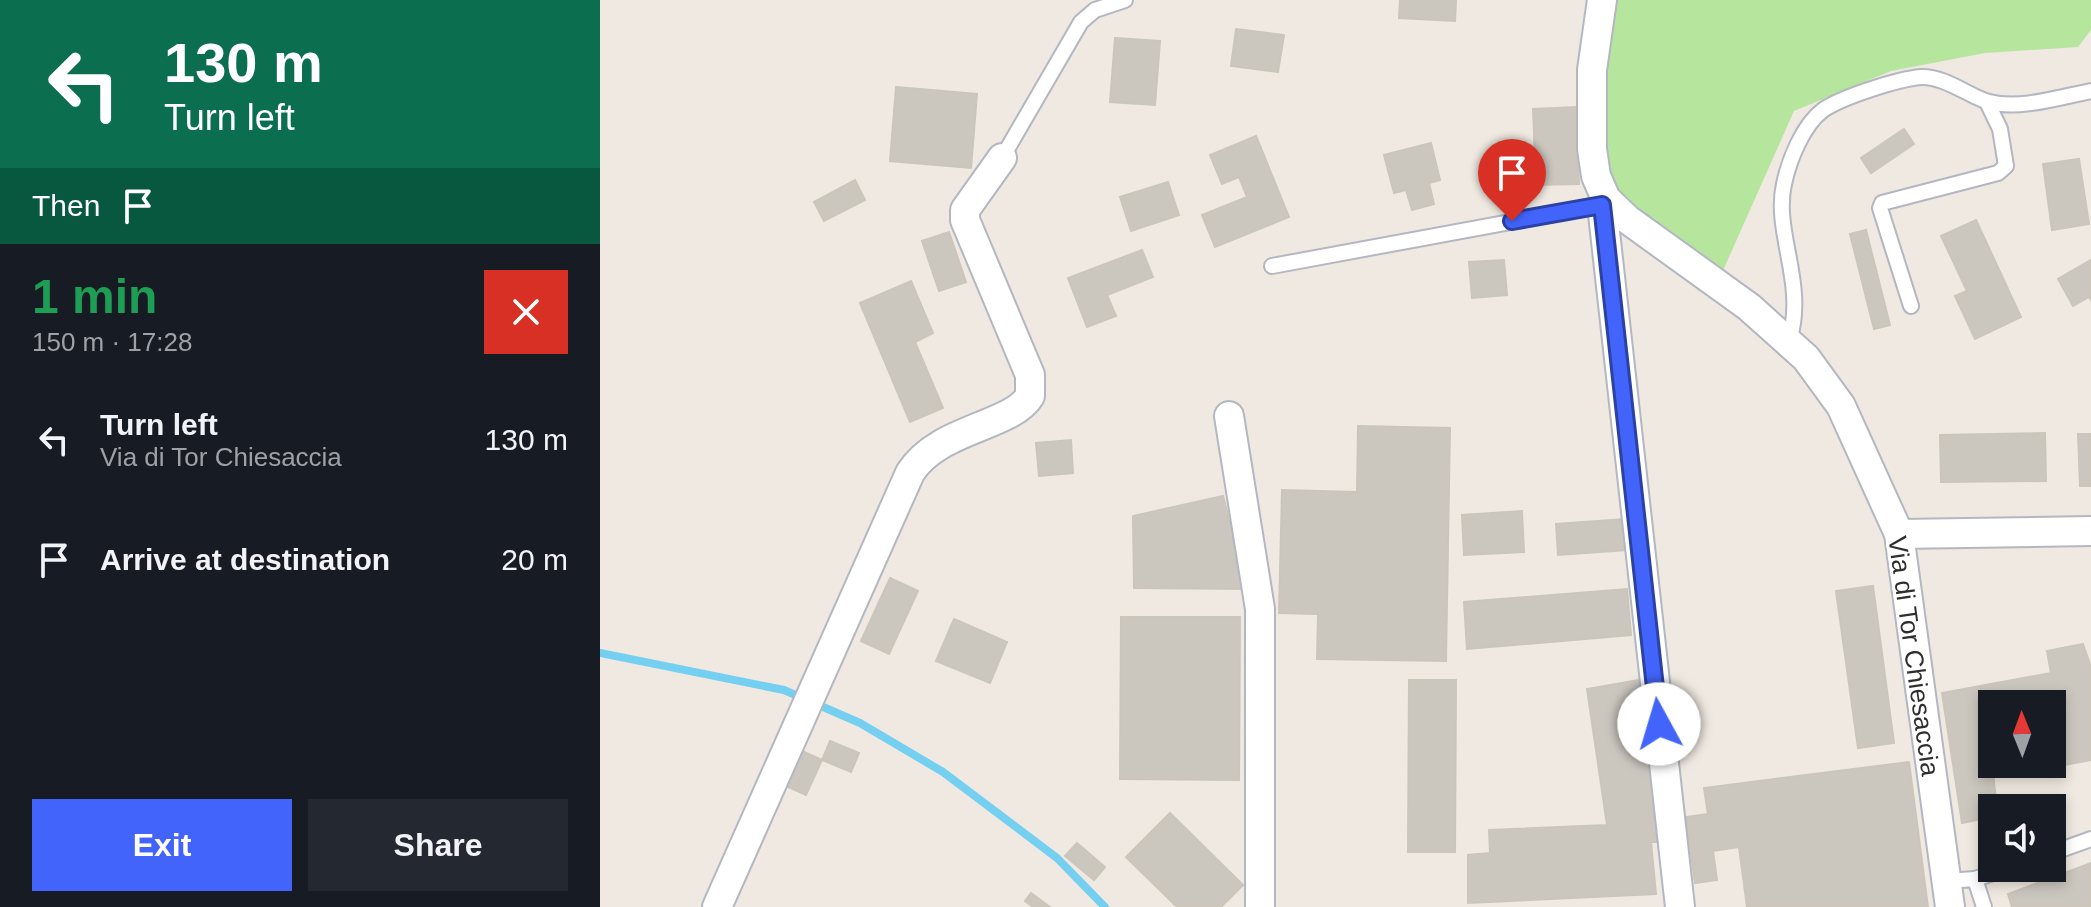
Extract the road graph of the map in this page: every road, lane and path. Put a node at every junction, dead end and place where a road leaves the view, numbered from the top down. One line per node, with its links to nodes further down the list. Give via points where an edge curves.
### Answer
1 (1125, 0): 5 (lane, via 1095,10 1081,22)
2 (1602, 0): 6 (street, via 1592,70 1591,140)
3 (2091, 91): 4 (lane, via 2016,104)
4 (1987, 102): 8 (lane, via 2000,129 2006,166 1998,173 1882,203 1880,208); 9 (lane, via 1966,89 1922,77 1822,111 1796,146 1783,187 1797,317)
5 (1002, 158): 18 (street, via 965,210 965,220 1030,375 1030,396 1019,407 935,446 914,466)
6 (1604, 202): 7 (lane); 9 (street, Via di Tor Chiesaccia); 20 (street)
7 (1272, 266)
8 (1911, 306)
9 (1789, 341): 12 (street, Via di Tor Chiesaccia, via 1841,406)
10 (1229, 416): 19 (street, via 1259,590)
11 (2091, 531): 12 (street)
12 (1899, 534): 17 (street, Via di Tor Chiesaccia)
13 (2091, 839): 14 (lane)
14 (2066, 848)
15 (1978, 878): 16 (lane)
16 (1975, 879): 17 (lane); 21 (lane)
17 (1949, 894)
18 (717, 907)
19 (1260, 907)
20 (1680, 907)
21 (1984, 907)

